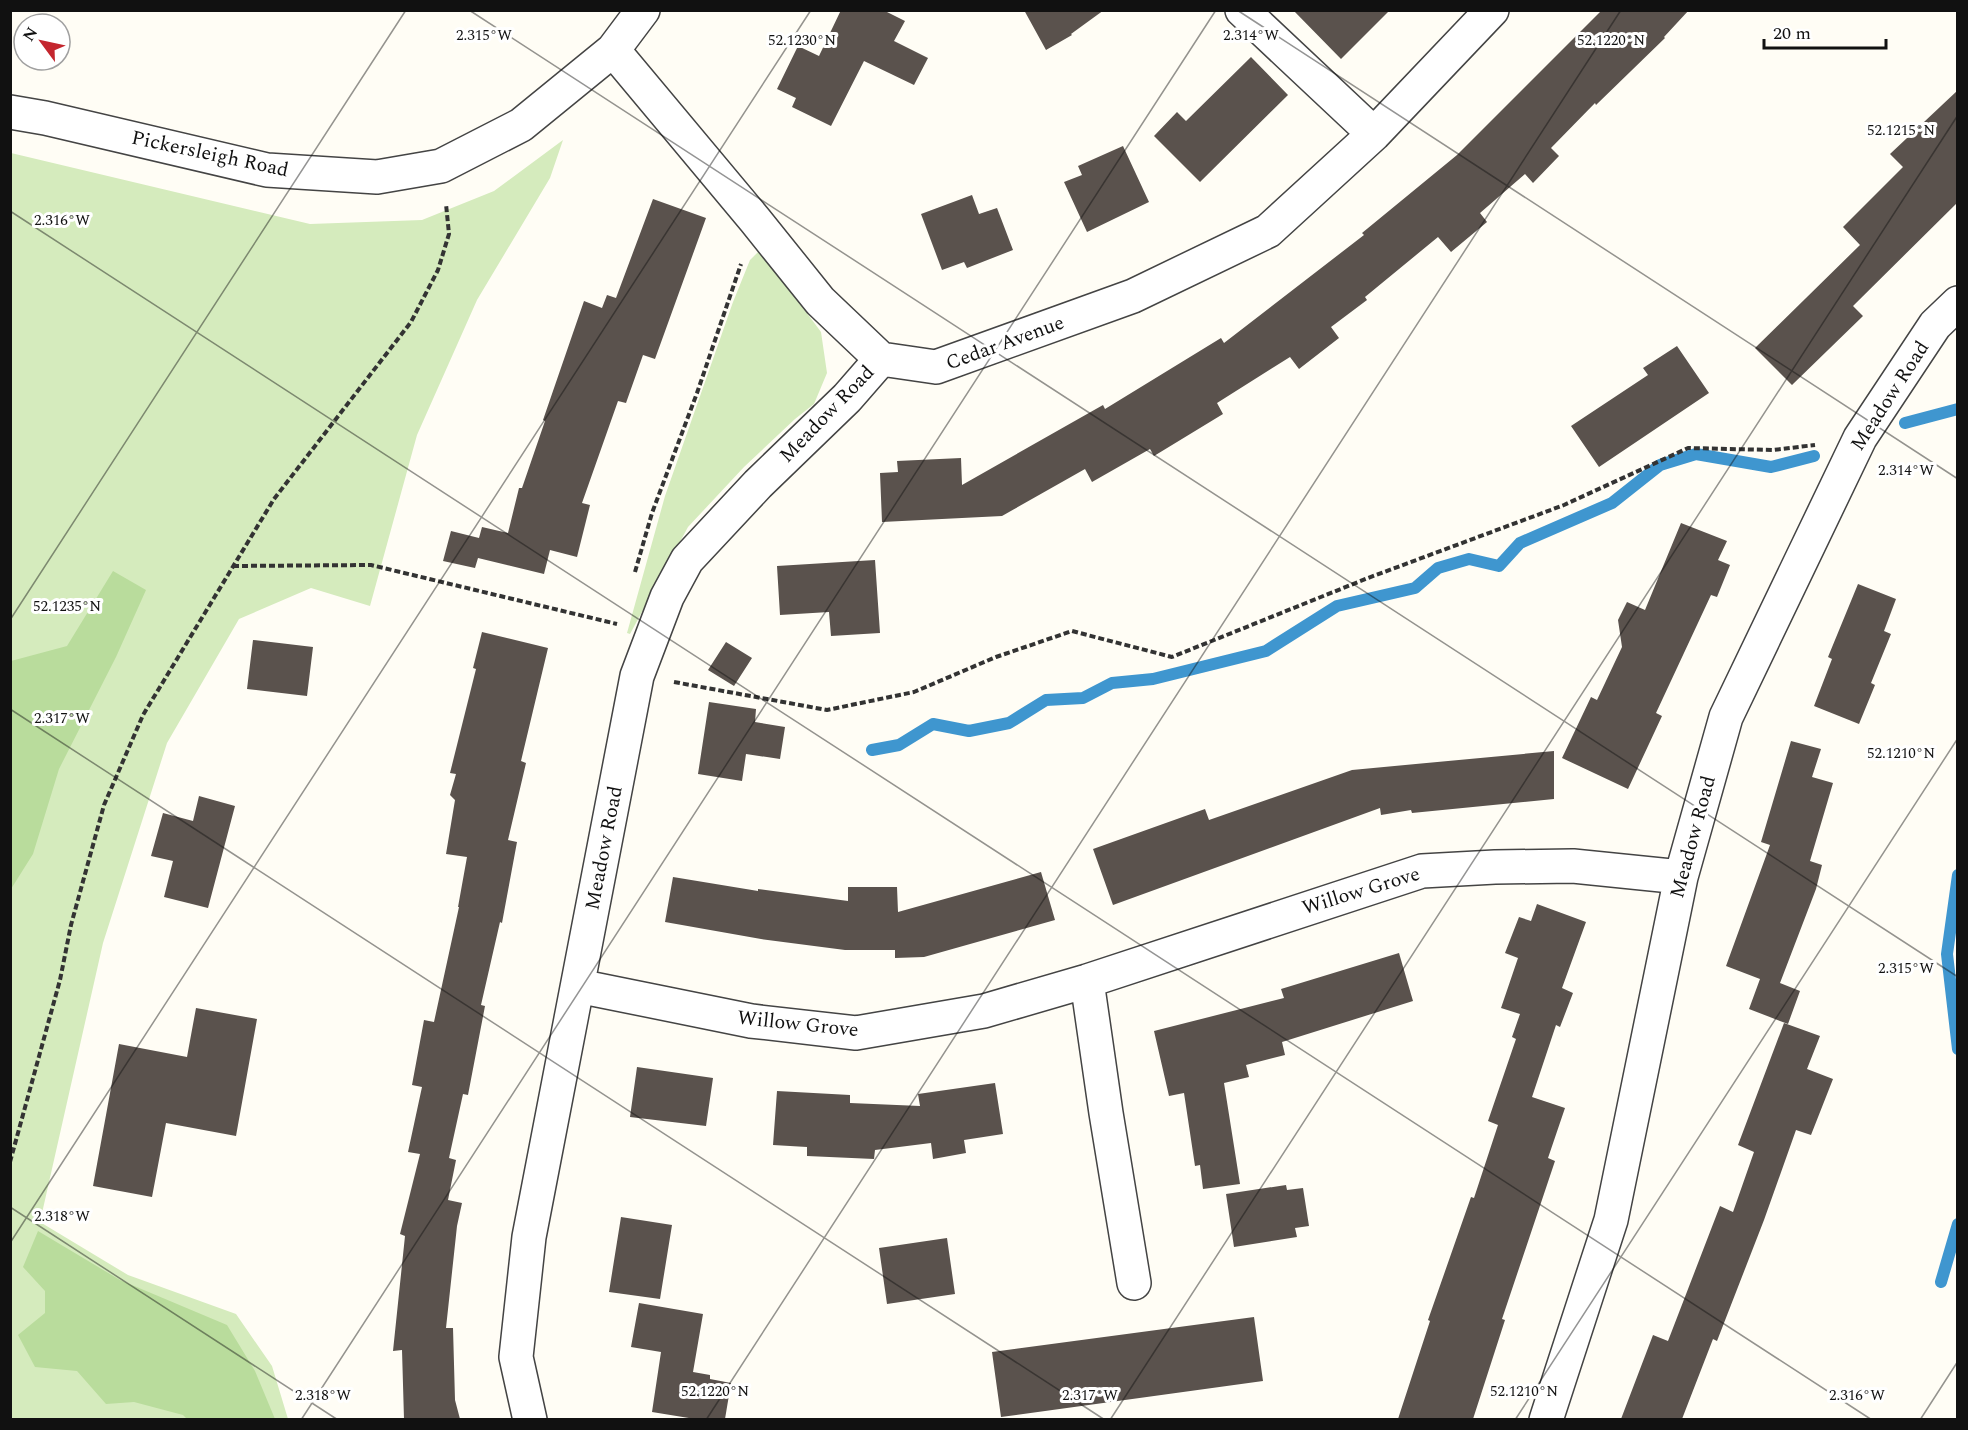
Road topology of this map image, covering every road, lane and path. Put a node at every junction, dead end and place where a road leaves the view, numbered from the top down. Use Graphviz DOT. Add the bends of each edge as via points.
graph roads {
  1 [pos="643,10"];
  2 [pos="1242,10"];
  3 [pos="1492,10"];
  4 [pos="613,50"];
  5 [pos="10,112"];
  6 [pos="1374,134"];
  7 [pos="441,166"];
  8 [pos="755,220"];
  9 [pos="1958,303"];
  10 [pos="881,359"];
  11 [pos="1860,438"];
  12 [pos="233,566"];
  13 [pos="634,576"];
  14 [pos="622,618"];
  15 [pos="637,676"];
  16 [pos="1681,877"];
  17 [pos="1088,981"];
  18 [pos="578,986"];
  19 [pos="10,1162"];
  20 [pos="1134,1283"];
  21 [pos="531,1419"];
  22 [pos="1546,1419"];
  1 -- 4 [label="street, Pickersleigh Road"];
  2 -- 6 [label="street"];
  3 -- 6 [label="street, Cedar Avenue"];
  4 -- 7 [label="street, Pickersleigh Road" via="522,125"];
  4 -- 8 [label="street"];
  5 -- 7 [label="street, Pickersleigh Road" via="267,170 377,177"];
  6 -- 10 [label="street, Cedar Avenue" via="1268,231 1133,296 936,368"];
  7 -- 12 [label="path" via="449,234 438,270 411,322 274,499"];
  8 -- 10 [label="street" via="820,301"];
  8 -- 13 [label="path" via="652,513"];
  9 -- 11 [label="street, Meadow Road" via="1935,326"];
  10 -- 15 [label="street, Meadow Road" via="687,560 667,597"];
  11 -- 15 [label="path" via="1773,450 1688,448 1564,506 1368,578 1172,657 1072,631 996,657 914,692 827,710"];
  11 -- 16 [label="street, Meadow Road" via="1726,717"];
  12 -- 14 [label="path" via="371,565 620,625"];
  12 -- 19 [label="path" via="143,715 104,806"];
  15 -- 18 [label="street, Meadow Road"];
  16 -- 17 [label="street, Willow Grove" via="1573,866 1422,871"];
  16 -- 22 [label="street, Meadow Road" via="1611,1220"];
  17 -- 18 [label="street, Willow Grove" via="984,1011 856,1033 751,1022"];
  17 -- 20 [label="street"];
  18 -- 21 [label="street, Meadow Road" via="531,1226 516,1357"];
}
